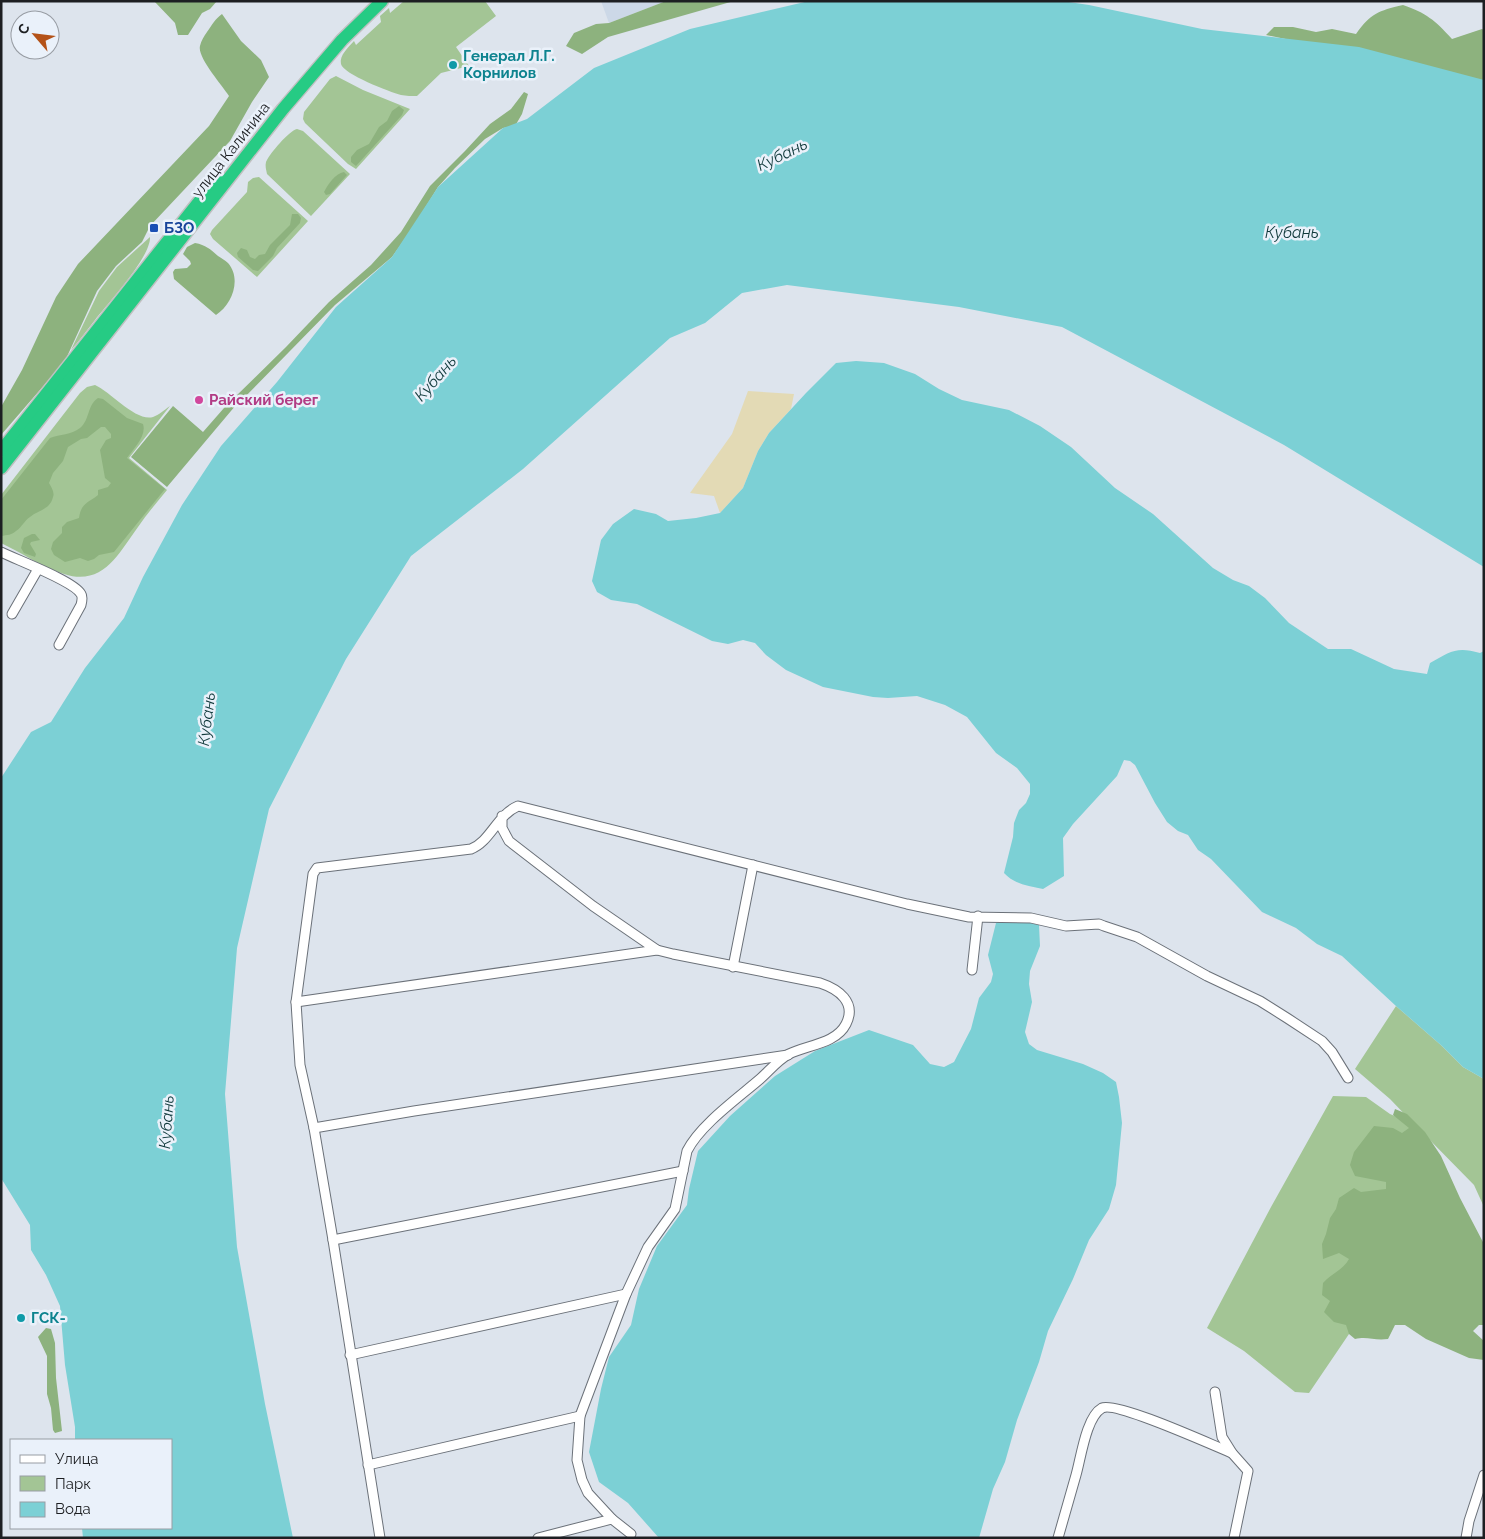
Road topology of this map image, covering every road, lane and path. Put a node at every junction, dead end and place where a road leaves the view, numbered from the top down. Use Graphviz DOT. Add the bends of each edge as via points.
graph roads {
  1 [pos="370,1"];
  2 [pos="382,1"];
  3 [pos="1,451"];
  4 [pos="1,468"];
  5 [pos="1,552"];
  6 [pos="38,569"];
  7 [pos="12,614"];
  8 [pos="58,645"];
  9 [pos="502,816"];
  10 [pos="753,865"];
  11 [pos="978,916"];
  12 [pos="656,950"];
  13 [pos="733,967"];
  14 [pos="972,970"];
  15 [pos="296,1002"];
  16 [pos="788,1054"];
  17 [pos="1348,1078"];
  18 [pos="314,1128"];
  19 [pos="683,1171"];
  20 [pos="333,1240"];
  21 [pos="626,1294"];
  22 [pos="350,1355"];
  23 [pos="1214,1392"];
  24 [pos="580,1416"];
  25 [pos="1232,1453"];
  26 [pos="368,1465"];
  27 [pos="1484,1475"];
  28 [pos="612,1519"];
  29 [pos="631,1534"];
  30 [pos="380,1538"];
  31 [pos="538,1538"];
  32 [pos="1058,1538"];
  33 [pos="1234,1538"];
  34 [pos="1466,1538"];
  1 -- 3 [label="highway, улица Калинина" via="336,34 295,82"];
  2 -- 4 [label="highway, улица Калинина" via="342,40 284,109"];
  5 -- 6 [label="street"];
  6 -- 7 [label="street"];
  6 -- 8 [label="street" via="81,593 81,605"];
  9 -- 10 [label="street" via="518,806"];
  9 -- 12 [label="street" via="502,828 510,841"];
  9 -- 15 [label="street" via="481,843 471,849 317,868 313,874"];
  10 -- 11 [label="street" via="907,904"];
  10 -- 13 [label="street"];
  11 -- 14 [label="street"];
  11 -- 17 [label="street" via="1031,918 1066,926 1099,924 1137,937 1260,1001 1322,1040"];
  12 -- 13 [label="street"];
  12 -- 15 [label="street"];
  13 -- 16 [label="street" via="820,983 832,987 844,997 849,1016 842,1030 830,1039"];
  15 -- 18 [label="street" via="300,1064"];
  16 -- 18 [label="street"];
  16 -- 19 [label="street" via="694,1139 687,1151"];
  18 -- 20 [label="street"];
  19 -- 20 [label="street"];
  19 -- 21 [label="street" via="675,1209 648,1247"];
  20 -- 22 [label="street"];
  21 -- 22 [label="street"];
  21 -- 24 [label="street"];
  22 -- 26 [label="street"];
  23 -- 25 [label="street" via="1222,1437"];
  24 -- 26 [label="street"];
  24 -- 28 [label="street" via="577,1460 582,1480 588,1493"];
  25 -- 32 [label="street" via="1131,1412 1104,1407 1095,1414 1081,1448"];
  25 -- 33 [label="street" via="1248,1471"];
  26 -- 30 [label="street"];
  27 -- 34 [label="street"];
  28 -- 29 [label="street"];
  28 -- 31 [label="street"];
}
